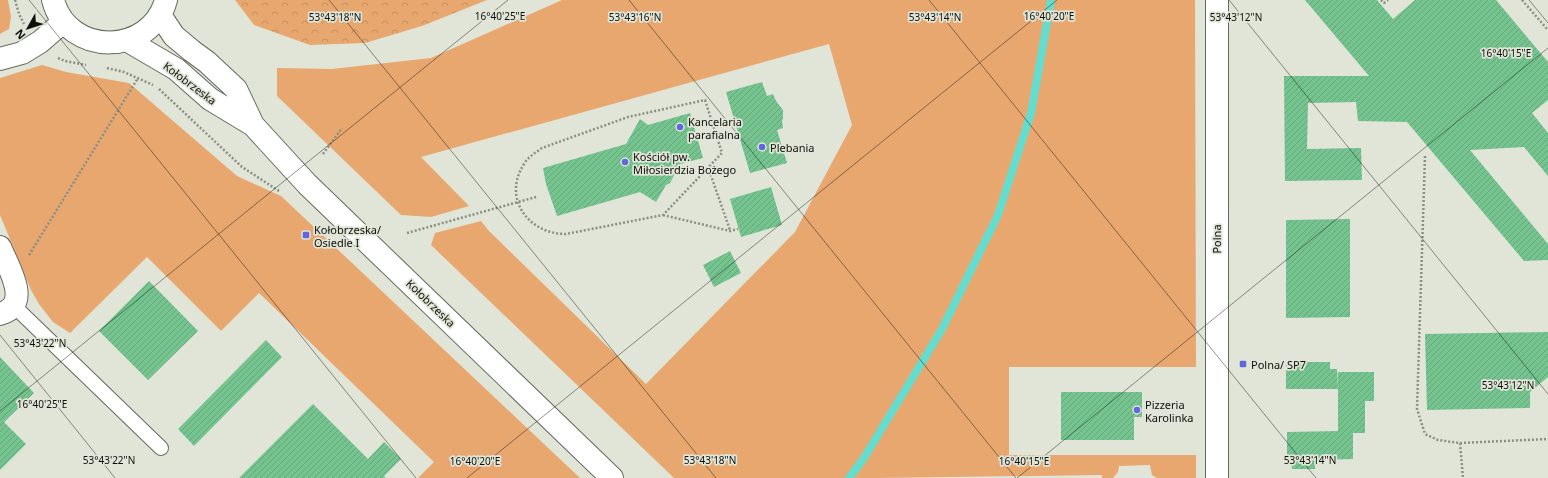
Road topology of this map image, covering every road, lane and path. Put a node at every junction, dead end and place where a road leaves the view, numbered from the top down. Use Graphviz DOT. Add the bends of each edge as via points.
graph roads {
  1 [pos="15,0"];
  2 [pos="53,0"];
  3 [pos="1217,0"];
  4 [pos="1381,0"];
  5 [pos="1388,0"];
  6 [pos="1522,0"];
  7 [pos="163,8"];
  8 [pos="63,22"];
  9 [pos="1548,30"];
  10 [pos="128,41"];
  11 [pos="40,42"];
  12 [pos="0,59"];
  13 [pos="87,65"];
  14 [pos="102,67"];
  15 [pos="138,78"];
  16 [pos="253,125"];
  17 [pos="342,128"];
  18 [pos="323,154"];
  19 [pos="1425,156"];
  20 [pos="708,167"];
  21 [pos="284,194"];
  22 [pos="536,197"];
  23 [pos="518,202"];
  24 [pos="663,215"];
  25 [pos="738,229"];
  26 [pos="730,231"];
  27 [pos="407,233"];
  28 [pos="0,247"];
  29 [pos="8,268"];
  30 [pos="7,310"];
  31 [pos="1548,439"];
  32 [pos="1460,443"];
  33 [pos="161,448"];
  34 [pos="612,478"];
  35 [pos="1217,478"];
  36 [pos="1463,478"];
  1 -- 11 [label="path" via="24,24"];
  2 -- 8 [label="main road"];
  3 -- 35 [label="main road, Polna"];
  4 -- 5 [label="path" via="1384,3"];
  6 -- 9 [label="path"];
  7 -- 10 [label="main road" via="146,31"];
  7 -- 16 [label="main road, Kołobrzeska" via="174,36 236,89"];
  8 -- 10 [label="main road" via="76,34 92,41 110,44"];
  8 -- 11 [label="main road"];
  10 -- 16 [label="main road, Kołobrzeska" via="176,69 210,99"];
  11 -- 12 [label="main road" via="22,53"];
  11 -- 13 [label="path" via="58,58"];
  14 -- 15 [label="path"];
  15 -- 21 [label="path" via="159,88 242,167"];
  15 -- 29 [label="path" via="25,261"];
  16 -- 34 [label="main road, Kołobrzeska" via="306,184"];
  17 -- 18 [label="path"];
  19 -- 32 [label="path" via="1417,409 1425,434 1438,440"];
  20 -- 23 [label="path" via="722,153 705,100 628,117 542,148 531,155 518,175"];
  20 -- 24 [label="path"];
  20 -- 26 [label="path"];
  22 -- 23 [label="path"];
  23 -- 24 [label="path" via="534,225 557,234"];
  23 -- 27 [label="path"];
  24 -- 26 [label="path"];
  25 -- 26 [label="path"];
  28 -- 29 [label="main road"];
  29 -- 30 [label="main road" via="17,296"];
  30 -- 33 [label="lane"];
  31 -- 32 [label="path"];
  32 -- 36 [label="path"];
}
